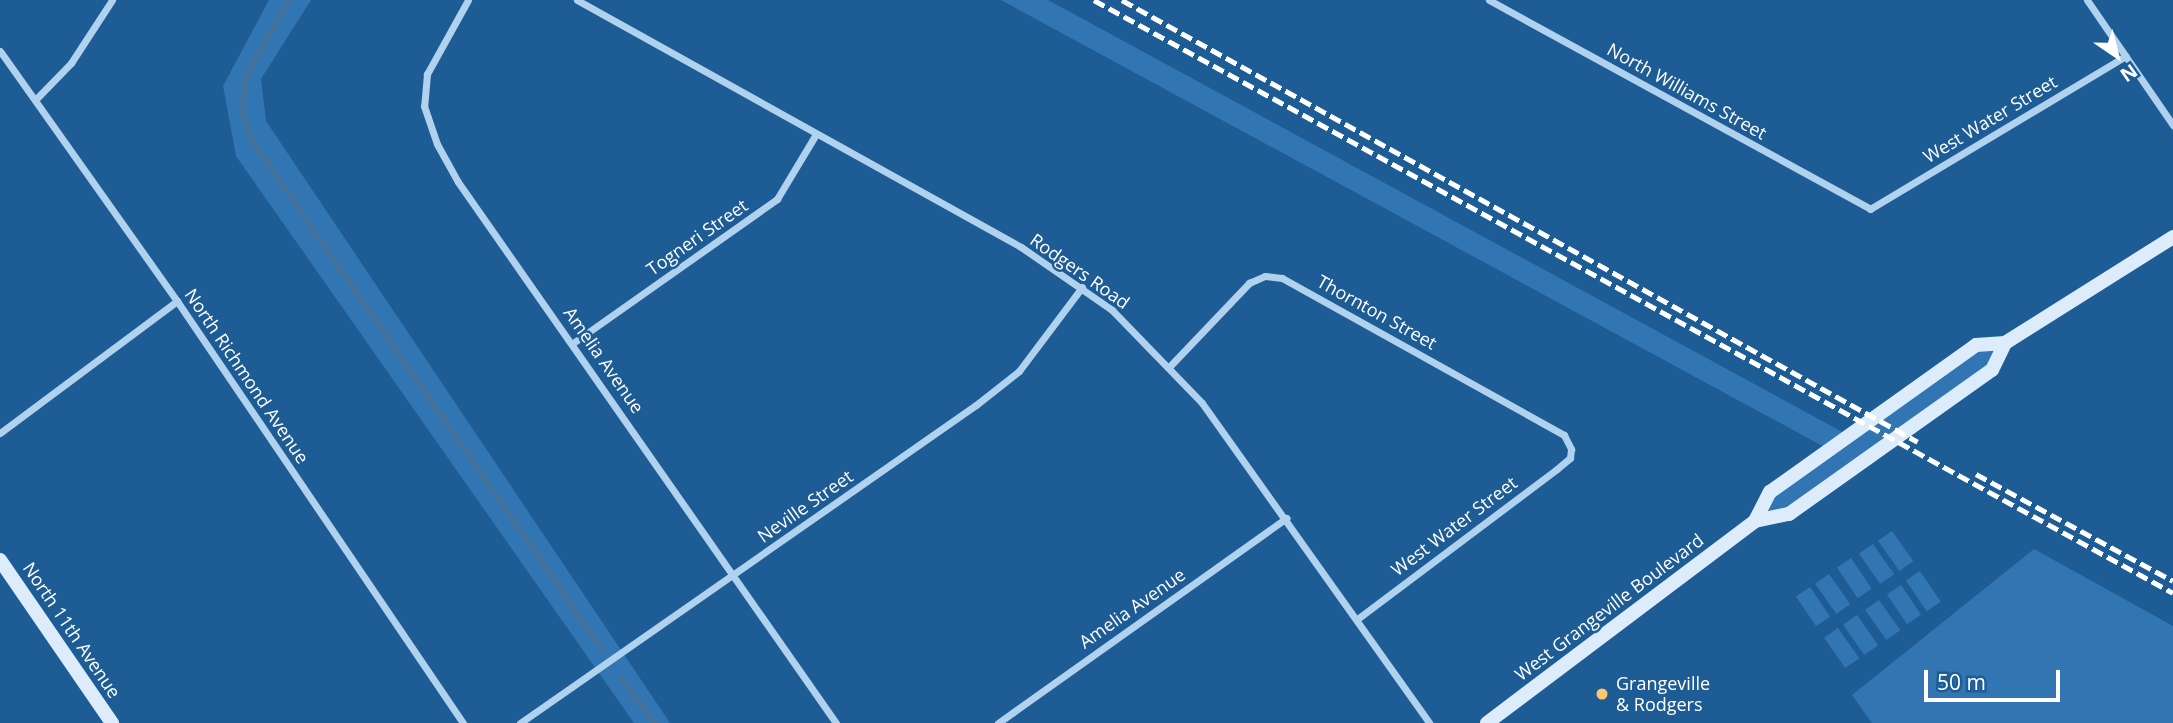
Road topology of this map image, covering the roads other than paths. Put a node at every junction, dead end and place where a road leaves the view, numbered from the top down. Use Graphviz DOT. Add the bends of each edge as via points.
graph roads {
  1 [pos="112,0"];
  2 [pos="468,0"];
  3 [pos="577,0"];
  4 [pos="1489,0"];
  5 [pos="2087,0"];
  6 [pos="0,51"];
  7 [pos="2126,56"];
  8 [pos="37,99"];
  9 [pos="2173,125"];
  10 [pos="816,134"];
  11 [pos="1870,209"];
  12 [pos="2173,237"];
  13 [pos="1082,287"];
  14 [pos="177,301"];
  15 [pos="573,343"];
  16 [pos="2005,343"];
  17 [pos="1170,366"];
  18 [pos="0,433"];
  19 [pos="1570,458"];
  20 [pos="1286,518"];
  21 [pos="1755,521"];
  22 [pos="0,560"];
  23 [pos="733,575"];
  24 [pos="1356,620"];
  25 [pos="112,723"];
  26 [pos="463,723"];
  27 [pos="520,723"];
  28 [pos="836,723"];
  29 [pos="998,723"];
  30 [pos="1430,723"];
  31 [pos="1487,723"];
  1 -- 8 [label="street" via="71,63"];
  2 -- 15 [label="street, Amelia Avenue" via="427,74 424,106 429,125 458,182"];
  3 -- 10 [label="street, Rodgers Road"];
  4 -- 11 [label="street, North Williams Street"];
  5 -- 7 [label="street"];
  6 -- 8 [label="street, North Richmond Avenue"];
  7 -- 9 [label="street"];
  7 -- 11 [label="street, West Water Street"];
  8 -- 14 [label="street, North Richmond Avenue"];
  10 -- 13 [label="street, Rodgers Road" via="1021,247"];
  10 -- 15 [label="street, Togneri Street" via="777,199"];
  12 -- 16 [label="main road, West Grangeville Boulevard"];
  13 -- 17 [label="street, Rodgers Road"];
  13 -- 23 [label="street, Neville Street" via="1019,371"];
  14 -- 18 [label="street"];
  14 -- 26 [label="street, North Richmond Avenue"];
  15 -- 23 [label="street, Amelia Avenue"];
  16 -- 21 [label="main road, West Grangeville Boulevard" via="1992,370 1789,514"];
  16 -- 21 [label="main road, West Grangeville Boulevard" via="1976,345 1875,415 1769,492"];
  17 -- 19 [label="street, Thornton Street" via="1249,283 1265,276 1282,278 1545,421 1564,435 1572,449"];
  17 -- 20 [label="street, Rodgers Road"];
  19 -- 24 [label="street, West Water Street"];
  20 -- 24 [label="street, Rodgers Road"];
  20 -- 29 [label="street, Amelia Avenue"];
  21 -- 31 [label="main road, West Grangeville Boulevard"];
  22 -- 25 [label="main road, North 11th Avenue"];
  23 -- 27 [label="street, Neville Street"];
  23 -- 28 [label="street, Amelia Avenue"];
  24 -- 30 [label="street, Rodgers Road"];
}
